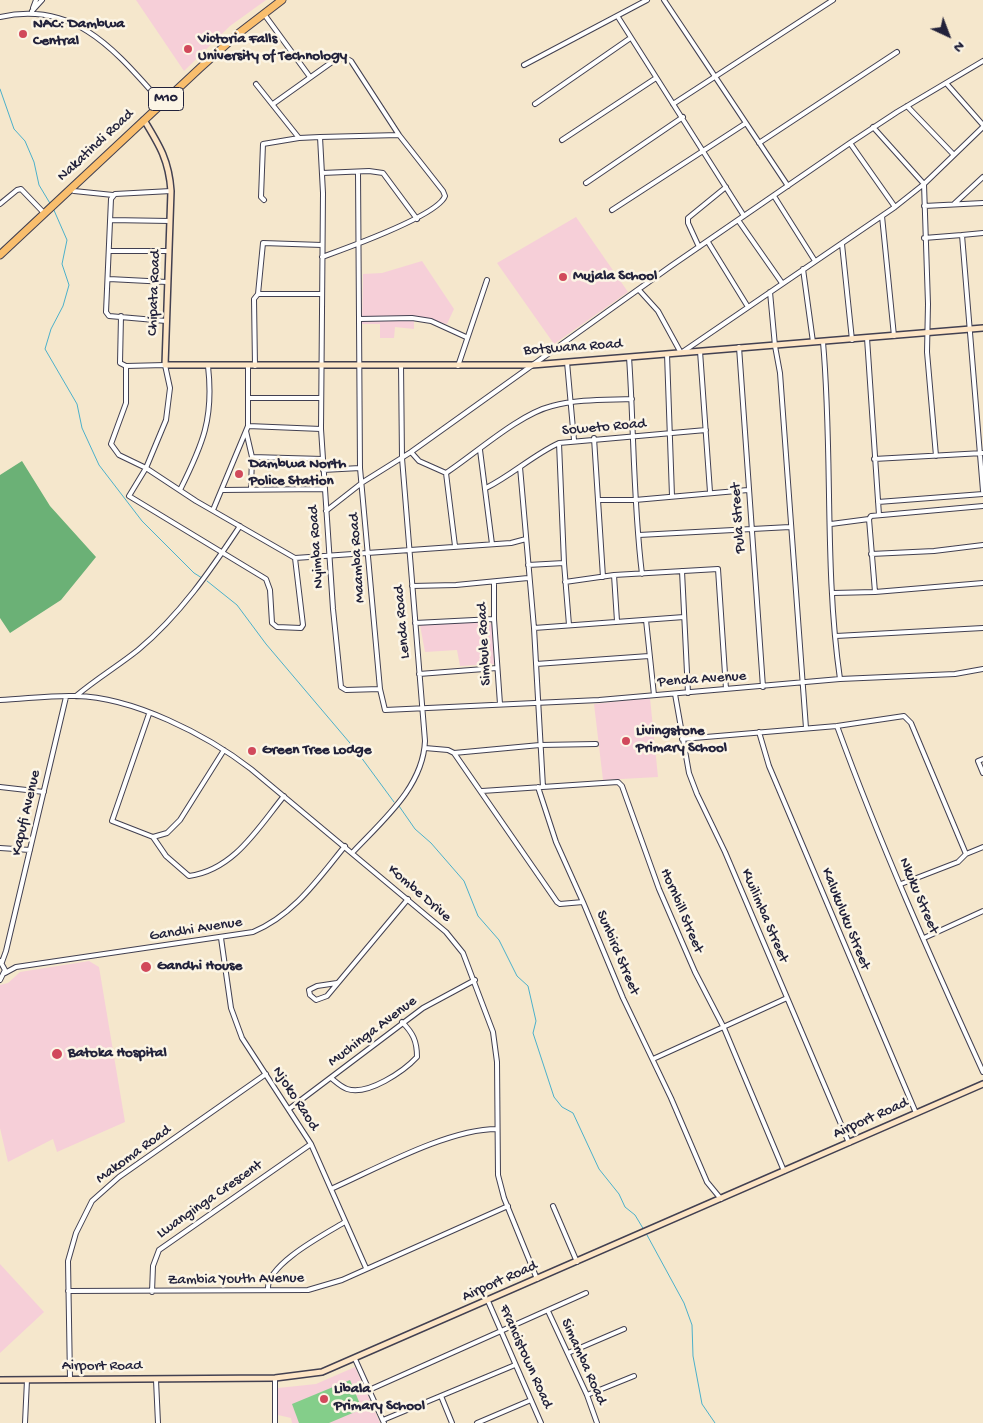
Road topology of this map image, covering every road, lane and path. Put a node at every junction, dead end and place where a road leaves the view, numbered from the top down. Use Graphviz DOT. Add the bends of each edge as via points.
graph roads {
  1 [pos="36,0"];
  2 [pos="42,0"];
  3 [pos="282,0"];
  4 [pos="647,0"];
  5 [pos="664,0"];
  6 [pos="833,0"];
  7 [pos="32,11"];
  8 [pos="264,14"];
  9 [pos="0,17"];
  10 [pos="618,17"];
  11 [pos="629,38"];
  12 [pos="897,52"];
  13 [pos="982,64"];
  14 [pos="524,65"];
  15 [pos="716,76"];
  16 [pos="310,77"];
  17 [pos="656,78"];
  18 [pos="946,83"];
  19 [pos="256,84"];
  20 [pos="162,103"];
  21 [pos="273,104"];
  22 [pos="535,104"];
  23 [pos="673,104"];
  24 [pos="907,106"];
  25 [pos="683,117"];
  26 [pos="144,120"];
  27 [pos="746,123"];
  28 [pos="983,126"];
  29 [pos="873,127"];
  30 [pos="399,135"];
  31 [pos="320,137"];
  32 [pos="299,138"];
  33 [pos="562,140"];
  34 [pos="759,143"];
  35 [pos="850,143"];
  36 [pos="703,150"];
  37 [pos="954,154"];
  38 [pos="358,172"];
  39 [pos="322,173"];
  40 [pos="983,177"];
  41 [pos="586,183"];
  42 [pos="924,184"];
  43 [pos="788,186"];
  44 [pos="726,187"];
  45 [pos="71,189"];
  46 [pos="171,192"];
  47 [pos="0,195"];
  48 [pos="113,195"];
  49 [pos="774,196"];
  50 [pos="4,200"];
  51 [pos="264,200"];
  52 [pos="983,203"];
  53 [pos="0,204"];
  54 [pos="954,204"];
  55 [pos="924,206"];
  56 [pos="895,207"];
  57 [pos="612,210"];
  58 [pos="44,214"];
  59 [pos="744,216"];
  60 [pos="882,216"];
  61 [pos="416,219"];
  62 [pos="110,220"];
  63 [pos="738,220"];
  64 [pos="170,221"];
  65 [pos="983,233"];
  66 [pos="962,235"];
  67 [pos="924,238"];
  68 [pos="708,242"];
  69 [pos="322,244"];
  70 [pos="360,244"];
  71 [pos="842,244"];
  72 [pos="699,247"];
  73 [pos="109,251"];
  74 [pos="168,251"];
  75 [pos="0,255"];
  76 [pos="322,257"];
  77 [pos="815,261"];
  78 [pos="803,269"];
  79 [pos="109,279"];
  80 [pos="487,280"];
  81 [pos="168,282"];
  82 [pos="782,283"];
  83 [pos="639,290"];
  84 [pos="770,292"];
  85 [pos="258,294"];
  86 [pos="321,294"];
  87 [pos="748,307"];
  88 [pos="121,316"];
  89 [pos="360,320"];
  90 [pos="166,321"];
  91 [pos="983,328"];
  92 [pos="970,330"];
  93 [pos="926,333"];
  94 [pos="894,336"];
  95 [pos="466,338"];
  96 [pos="867,338"];
  97 [pos="852,340"];
  98 [pos="813,342"];
  99 [pos="822,342"];
  100 [pos="775,346"];
  101 [pos="739,348"];
  102 [pos="700,351"];
  103 [pos="681,353"];
  104 [pos="667,354"];
  105 [pos="629,356"];
  106 [pos="567,362"];
  107 [pos="165,365"];
  108 [pos="401,365"];
  109 [pos="532,365"];
  110 [pos="126,366"];
  111 [pos="208,366"];
  112 [pos="248,366"];
  113 [pos="255,366"];
  114 [pos="321,366"];
  115 [pos="359,366"];
  116 [pos="458,366"];
  117 [pos="248,398"];
  118 [pos="320,398"];
  119 [pos="632,399"];
  120 [pos="571,402"];
  121 [pos="248,426"];
  122 [pos="321,429"];
  123 [pos="706,430"];
  124 [pos="246,431"];
  125 [pos="669,434"];
  126 [pos="634,436"];
  127 [pos="594,438"];
  128 [pos="574,440"];
  129 [pos="559,443"];
  130 [pos="480,450"];
  131 [pos="411,452"];
  132 [pos="982,453"];
  133 [pos="252,456"];
  134 [pos="936,456"];
  135 [pos="402,458"];
  136 [pos="322,459"];
  137 [pos="874,459"];
  138 [pos="520,467"];
  139 [pos="146,468"];
  140 [pos="360,468"];
  141 [pos="323,470"];
  142 [pos="446,473"];
  143 [pos="363,482"];
  144 [pos="486,488"];
  145 [pos="251,489"];
  146 [pos="325,489"];
  147 [pos="180,490"];
  148 [pos="222,490"];
  149 [pos="748,490"];
  150 [pos="710,492"];
  151 [pos="983,492"];
  152 [pos="672,496"];
  153 [pos="598,500"];
  154 [pos="635,500"];
  155 [pos="878,502"];
  156 [pos="983,506"];
  157 [pos="213,510"];
  158 [pos="326,511"];
  159 [pos="879,515"];
  160 [pos="869,519"];
  161 [pos="831,524"];
  162 [pos="240,526"];
  163 [pos="790,527"];
  164 [pos="752,530"];
  165 [pos="638,535"];
  166 [pos="526,539"];
  167 [pos="492,544"];
  168 [pos="983,545"];
  169 [pos="454,546"];
  170 [pos="409,550"];
  171 [pos="368,551"];
  172 [pos="222,553"];
  173 [pos="871,554"];
  174 [pos="330,556"];
  175 [pos="295,558"];
  176 [pos="564,563"];
  177 [pos="528,565"];
  178 [pos="682,571"];
  179 [pos="642,574"];
  180 [pos="614,575"];
  181 [pos="603,577"];
  182 [pos="528,578"];
  183 [pos="494,582"];
  184 [pos="565,582"];
  185 [pos="983,583"];
  186 [pos="412,586"];
  187 [pos="875,592"];
  188 [pos="833,593"];
  189 [pos="684,617"];
  190 [pos="494,619"];
  191 [pos="646,620"];
  192 [pos="617,621"];
  193 [pos="414,623"];
  194 [pos="569,625"];
  195 [pos="534,628"];
  196 [pos="983,628"];
  197 [pos="836,636"];
  198 [pos="649,656"];
  199 [pos="536,664"];
  200 [pos="497,668"];
  201 [pos="983,670"];
  202 [pos="419,674"];
  203 [pos="840,680"];
  204 [pos="803,684"];
  205 [pos="763,687"];
  206 [pos="380,689"];
  207 [pos="726,689"];
  208 [pos="688,693"];
  209 [pos="675,694"];
  210 [pos="654,695"];
  211 [pos="76,696"];
  212 [pos="66,697"];
  213 [pos="0,700"];
  214 [pos="537,703"];
  215 [pos="500,704"];
  216 [pos="422,709"];
  217 [pos="148,714"];
  218 [pos="837,726"];
  219 [pos="806,728"];
  220 [pos="759,732"];
  221 [pos="682,739"];
  222 [pos="596,744"];
  223 [pos="540,745"];
  224 [pos="425,748"];
  225 [pos="224,750"];
  226 [pos="454,753"];
  227 [pos="983,759"];
  228 [pos="983,774"];
  229 [pos="0,787"];
  230 [pos="538,787"];
  231 [pos="543,787"];
  232 [pos="482,791"];
  233 [pos="44,792"];
  234 [pos="284,796"];
  235 [pos="153,837"];
  236 [pos="345,846"];
  237 [pos="983,847"];
  238 [pos="0,848"];
  239 [pos="30,850"];
  240 [pos="353,852"];
  241 [pos="966,854"];
  242 [pos="901,884"];
  243 [pos="408,899"];
  244 [pos="583,902"];
  245 [pos="983,911"];
  246 [pos="221,938"];
  247 [pos="924,938"];
  248 [pos="2,962"];
  249 [pos="16,967"];
  250 [pos="5,973"];
  251 [pos="0,980"];
  252 [pos="475,980"];
  253 [pos="338,983"];
  254 [pos="787,998"];
  255 [pos="402,1022"];
  256 [pos="724,1028"];
  257 [pos="653,1059"];
  258 [pos="983,1072"];
  259 [pos="266,1074"];
  260 [pos="331,1078"];
  261 [pos="983,1084"];
  262 [pos="289,1108"];
  263 [pos="916,1112"];
  264 [pos="497,1129"];
  265 [pos="849,1143"];
  266 [pos="310,1144"];
  267 [pos="784,1171"];
  268 [pos="331,1189"];
  269 [pos="721,1199"];
  270 [pos="508,1206"];
  271 [pos="554,1206"];
  272 [pos="345,1222"];
  273 [pos="577,1262"];
  274 [pos="366,1268"];
  275 [pos="537,1279"];
  276 [pos="268,1290"];
  277 [pos="68,1291"];
  278 [pos="152,1292"];
  279 [pos="586,1293"];
  280 [pos="488,1301"];
  281 [pos="548,1311"];
  282 [pos="624,1329"];
  283 [pos="500,1332"];
  284 [pos="568,1353"];
  285 [pos="355,1359"];
  286 [pos="515,1365"];
  287 [pos="634,1376"];
  288 [pos="274,1378"];
  289 [pos="70,1379"];
  290 [pos="0,1380"];
  291 [pos="27,1380"];
  292 [pos="156,1380"];
  293 [pos="369,1390"];
  294 [pos="441,1396"];
  295 [pos="587,1396"];
  296 [pos="531,1400"];
  297 [pos="383,1422"];
  298 [pos="25,1423"];
  299 [pos="158,1423"];
  300 [pos="275,1423"];
  301 [pos="452,1423"];
  302 [pos="477,1423"];
  303 [pos="541,1423"];
  304 [pos="597,1423"];
  1 -- 7 [label="street"];
  2 -- 7 [label="street"];
  3 -- 8 [label="highway, Nakatindi Road / M10"];
  4 -- 10 [label="street"];
  5 -- 15 [label="street"];
  6 -- 15 [label="street"];
  7 -- 9 [label="street"];
  7 -- 20 [label="street" via="66,15 90,27"];
  8 -- 16 [label="street"];
  8 -- 20 [label="highway, Nakatindi Road / M10"];
  10 -- 11 [label="street"];
  10 -- 14 [label="street"];
  11 -- 17 [label="street"];
  11 -- 22 [label="street"];
  12 -- 34 [label="street"];
  13 -- 18 [label="street"];
  15 -- 23 [label="street"];
  15 -- 27 [label="street"];
  16 -- 21 [label="street"];
  16 -- 30 [label="street" via="344,57 351,61"];
  17 -- 23 [label="street"];
  17 -- 33 [label="street"];
  18 -- 24 [label="street"];
  18 -- 28 [label="street"];
  19 -- 21 [label="street"];
  20 -- 26 [label="highway, Nakatindi Road / M10"];
  21 -- 32 [label="street"];
  23 -- 25 [label="street"];
  24 -- 29 [label="street"];
  24 -- 37 [label="street"];
  25 -- 36 [label="street"];
  25 -- 41 [label="street"];
  26 -- 45 [label="highway, Nakatindi Road / M10"];
  26 -- 46 [label="street, Chipata Road" via="167,160"];
  27 -- 34 [label="street"];
  27 -- 36 [label="street"];
  28 -- 37 [label="street"];
  29 -- 35 [label="street"];
  29 -- 42 [label="street"];
  30 -- 31 [label="street"];
  30 -- 61 [label="street" via="445,196"];
  31 -- 32 [label="street"];
  31 -- 39 [label="street, Nyimba Road"];
  32 -- 51 [label="street" via="263,144 261,197"];
  34 -- 43 [label="street"];
  35 -- 43 [label="street"];
  35 -- 56 [label="street"];
  36 -- 44 [label="street"];
  36 -- 57 [label="street"];
  37 -- 42 [label="street"];
  38 -- 39 [label="street"];
  38 -- 61 [label="street" via="382,173"];
  38 -- 70 [label="street, Maamba Road"];
  39 -- 69 [label="street, Nyimba Road"];
  40 -- 54 [label="street"];
  42 -- 55 [label="street"];
  42 -- 56 [label="street"];
  43 -- 49 [label="street"];
  44 -- 59 [label="street"];
  44 -- 72 [label="street" via="688,218"];
  45 -- 48 [label="street" via="74,192"];
  45 -- 58 [label="highway, Nakatindi Road / M10"];
  46 -- 48 [label="street"];
  46 -- 64 [label="street, Chipata Road"];
  47 -- 50 [label="street"];
  48 -- 62 [label="street"];
  49 -- 59 [label="street"];
  49 -- 77 [label="street"];
  50 -- 53 [label="street"];
  50 -- 58 [label="street" via="21,189"];
  52 -- 54 [label="street"];
  54 -- 55 [label="street"];
  55 -- 67 [label="street"];
  56 -- 60 [label="street"];
  58 -- 75 [label="highway, Nakatindi Road / M10"];
  59 -- 63 [label="street"];
  60 -- 71 [label="street"];
  60 -- 94 [label="street"];
  61 -- 70 [label="street"];
  62 -- 64 [label="street"];
  62 -- 73 [label="street"];
  63 -- 68 [label="street"];
  63 -- 82 [label="street"];
  64 -- 74 [label="street, Chipata Road"];
  65 -- 66 [label="street"];
  66 -- 67 [label="street"];
  66 -- 92 [label="street"];
  67 -- 93 [label="street"];
  68 -- 72 [label="street"];
  68 -- 87 [label="street"];
  69 -- 76 [label="street, Nyimba Road"];
  69 -- 85 [label="street" via="264,242"];
  70 -- 76 [label="street"];
  70 -- 89 [label="street, Maamba Road"];
  71 -- 77 [label="street"];
  71 -- 97 [label="street"];
  72 -- 83 [label="street"];
  73 -- 74 [label="street"];
  73 -- 79 [label="street"];
  74 -- 81 [label="street, Chipata Road"];
  76 -- 86 [label="street, Nyimba Road"];
  77 -- 78 [label="street"];
  78 -- 82 [label="street"];
  78 -- 98 [label="street"];
  79 -- 81 [label="street"];
  79 -- 88 [label="street" via="106,312 109,316"];
  80 -- 95 [label="street"];
  81 -- 90 [label="street, Chipata Road"];
  82 -- 84 [label="street"];
  83 -- 103 [label="street" via="662,317"];
  83 -- 109 [label="street"];
  84 -- 87 [label="street"];
  84 -- 100 [label="street"];
  85 -- 86 [label="street"];
  85 -- 113 [label="street" via="254,299"];
  86 -- 114 [label="street, Nyimba Road"];
  87 -- 103 [label="street"];
  88 -- 90 [label="street"];
  88 -- 110 [label="street" via="120,363"];
  89 -- 95 [label="street" via="406,318 431,321"];
  89 -- 115 [label="street, Maamba Road"];
  90 -- 107 [label="street, Chipata Road"];
  91 -- 92 [label="street, Botswana Road"];
  92 -- 93 [label="street, Botswana Road"];
  92 -- 132 [label="street"];
  93 -- 94 [label="street, Botswana Road"];
  93 -- 134 [label="street"];
  94 -- 96 [label="street, Botswana Road"];
  95 -- 116 [label="street"];
  96 -- 97 [label="street, Botswana Road"];
  96 -- 137 [label="street"];
  97 -- 99 [label="street, Botswana Road"];
  98 -- 99 [label="street, Botswana Road"];
  98 -- 100 [label="street, Botswana Road"];
  99 -- 161 [label="street" via="828,404"];
  100 -- 101 [label="street, Botswana Road"];
  100 -- 163 [label="street" via="780,373"];
  101 -- 102 [label="street, Botswana Road"];
  101 -- 149 [label="street, Pula Street"];
  102 -- 103 [label="street, Botswana Road"];
  102 -- 123 [label="street"];
  103 -- 104 [label="street, Botswana Road"];
  104 -- 105 [label="street, Botswana Road"];
  104 -- 125 [label="street"];
  105 -- 106 [label="street, Botswana Road"];
  105 -- 119 [label="street"];
  106 -- 109 [label="street, Botswana Road"];
  106 -- 120 [label="street"];
  107 -- 110 [label="street"];
  107 -- 111 [label="street, Botswana Road"];
  107 -- 139 [label="street, Chipata Road" via="170,388 169,404 166,420"];
  108 -- 115 [label="street, Botswana Road"];
  108 -- 116 [label="street, Botswana Road"];
  108 -- 135 [label="street, Lenda Road"];
  109 -- 116 [label="street, Botswana Road"];
  109 -- 131 [label="street"];
  110 -- 139 [label="street" via="126,403 111,444 119,455"];
  111 -- 112 [label="street, Botswana Road"];
  111 -- 147 [label="street" via="209,418"];
  112 -- 113 [label="street, Botswana Road"];
  112 -- 117 [label="street"];
  113 -- 114 [label="street, Botswana Road"];
  114 -- 115 [label="street, Botswana Road"];
  114 -- 118 [label="street, Nyimba Road"];
  115 -- 140 [label="street, Maamba Road"];
  117 -- 118 [label="street"];
  117 -- 121 [label="street"];
  118 -- 122 [label="street, Nyimba Road"];
  119 -- 120 [label="street"];
  119 -- 126 [label="street"];
  120 -- 128 [label="street"];
  120 -- 130 [label="street" via="535,412"];
  121 -- 122 [label="street"];
  121 -- 124 [label="street"];
  122 -- 136 [label="street, Nyimba Road"];
  123 -- 125 [label="street, Soweto Road"];
  123 -- 150 [label="street"];
  124 -- 133 [label="street"];
  124 -- 148 [label="street"];
  125 -- 126 [label="street, Soweto Road"];
  125 -- 152 [label="street"];
  126 -- 127 [label="street, Soweto Road"];
  126 -- 154 [label="street"];
  127 -- 128 [label="street, Soweto Road"];
  127 -- 153 [label="street"];
  128 -- 129 [label="street, Soweto Road"];
  129 -- 138 [label="street, Soweto Road"];
  129 -- 176 [label="street"];
  130 -- 142 [label="street"];
  130 -- 144 [label="street"];
  131 -- 135 [label="street"];
  131 -- 142 [label="street" via="419,461"];
  132 -- 134 [label="street"];
  132 -- 151 [label="street"];
  133 -- 136 [label="street"];
  133 -- 145 [label="street"];
  134 -- 137 [label="street"];
  135 -- 143 [label="street"];
  135 -- 170 [label="street, Lenda Road"];
  136 -- 141 [label="street, Nyimba Road"];
  137 -- 155 [label="street"];
  138 -- 144 [label="street, Soweto Road"];
  138 -- 166 [label="street"];
  139 -- 147 [label="street"];
  139 -- 172 [label="street, Chipata Road" via="129,496"];
  140 -- 141 [label="street"];
  140 -- 143 [label="street, Maamba Road"];
  141 -- 146 [label="street, Nyimba Road"];
  142 -- 169 [label="street"];
  143 -- 158 [label="street"];
  143 -- 171 [label="street, Maamba Road"];
  144 -- 167 [label="street"];
  145 -- 146 [label="street"];
  145 -- 148 [label="street"];
  146 -- 158 [label="street, Nyimba Road"];
  147 -- 157 [label="street"];
  148 -- 157 [label="street"];
  149 -- 150 [label="street"];
  149 -- 164 [label="street, Pula Street"];
  150 -- 152 [label="street"];
  151 -- 155 [label="street"];
  152 -- 154 [label="street"];
  153 -- 154 [label="street"];
  153 -- 181 [label="street"];
  154 -- 165 [label="street"];
  155 -- 159 [label="street"];
  156 -- 159 [label="street"];
  157 -- 162 [label="street"];
  158 -- 174 [label="street, Nyimba Road"];
  159 -- 160 [label="street"];
  160 -- 161 [label="street"];
  160 -- 173 [label="street"];
  161 -- 188 [label="street"];
  162 -- 172 [label="street"];
  162 -- 175 [label="street"];
  163 -- 164 [label="street"];
  163 -- 204 [label="street"];
  164 -- 165 [label="street"];
  164 -- 205 [label="street, Pula Street"];
  165 -- 179 [label="street"];
  166 -- 167 [label="street"];
  166 -- 177 [label="street"];
  167 -- 169 [label="street"];
  168 -- 173 [label="street"];
  169 -- 170 [label="street"];
  170 -- 171 [label="street"];
  170 -- 186 [label="street, Lenda Road"];
  171 -- 174 [label="street"];
  171 -- 206 [label="street, Maamba Road"];
  172 -- 175 [label="street" via="266,579 272,623 277,627 301,628"];
  172 -- 211 [label="street" via="162,628"];
  173 -- 187 [label="street"];
  174 -- 175 [label="street"];
  174 -- 206 [label="street, Nyimba Road" via="341,686 346,690"];
  176 -- 177 [label="street"];
  176 -- 184 [label="street"];
  177 -- 182 [label="street"];
  178 -- 179 [label="street"];
  178 -- 189 [label="street"];
  178 -- 207 [label="street" via="718,569"];
  179 -- 180 [label="street"];
  180 -- 181 [label="street"];
  180 -- 192 [label="street"];
  181 -- 184 [label="street"];
  182 -- 183 [label="street"];
  182 -- 195 [label="street"];
  183 -- 186 [label="street"];
  183 -- 190 [label="street, Simbule Road"];
  184 -- 194 [label="street"];
  185 -- 187 [label="street"];
  186 -- 193 [label="street, Lenda Road"];
  187 -- 188 [label="street"];
  188 -- 197 [label="street"];
  189 -- 191 [label="street"];
  189 -- 208 [label="street"];
  190 -- 193 [label="street"];
  190 -- 200 [label="street, Simbule Road"];
  191 -- 192 [label="street"];
  191 -- 198 [label="street"];
  192 -- 194 [label="street"];
  193 -- 202 [label="street, Lenda Road"];
  194 -- 195 [label="street"];
  195 -- 199 [label="street"];
  196 -- 197 [label="street"];
  197 -- 203 [label="street"];
  198 -- 199 [label="street"];
  198 -- 210 [label="street"];
  199 -- 214 [label="street"];
  200 -- 202 [label="street"];
  200 -- 215 [label="street, Simbule Road"];
  201 -- 203 [label="street, Penda Avenue"];
  202 -- 216 [label="street, Lenda Road"];
  203 -- 204 [label="street, Penda Avenue"];
  204 -- 205 [label="street, Penda Avenue"];
  204 -- 219 [label="street"];
  205 -- 207 [label="street, Penda Avenue"];
  206 -- 216 [label="street, Maamba Road" via="387,711"];
  207 -- 208 [label="street, Penda Avenue"];
  208 -- 209 [label="street, Penda Avenue"];
  209 -- 210 [label="street, Penda Avenue"];
  209 -- 221 [label="street, Kwilimba Street"];
  210 -- 214 [label="street, Penda Avenue"];
  211 -- 212 [label="street, Kombe Drive"];
  211 -- 217 [label="street, Kombe Drive" via="106,700"];
  212 -- 213 [label="street, Kombe Drive"];
  212 -- 233 [label="street, Kapufi Avenue"];
  214 -- 215 [label="street, Penda Avenue"];
  214 -- 223 [label="street"];
  215 -- 216 [label="street, Penda Avenue"];
  216 -- 224 [label="street, Lenda Road"];
  217 -- 225 [label="street, Kombe Drive"];
  217 -- 235 [label="street" via="112,820"];
  218 -- 219 [label="street"];
  218 -- 241 [label="street" via="900,715 907,718"];
  218 -- 242 [label="street, Nkuku Street" via="859,787"];
  219 -- 220 [label="street"];
  220 -- 221 [label="street"];
  220 -- 263 [label="street, Kalukuluku Street" via="769,766"];
  221 -- 254 [label="street, Kwilimba Street" via="696,794 725,852"];
  222 -- 223 [label="street"];
  223 -- 226 [label="street"];
  223 -- 231 [label="street"];
  224 -- 226 [label="street"];
  224 -- 240 [label="street, Lenda Road" via="421,769 411,786"];
  225 -- 234 [label="street, Kombe Drive"];
  225 -- 235 [label="street" via="180,820 167,833"];
  226 -- 232 [label="street, Sunbird Street"];
  227 -- 228 [label="street" via="978,761"];
  229 -- 233 [label="street"];
  230 -- 231 [label="street, Hornbill Street"];
  230 -- 232 [label="street, Hornbill Street"];
  230 -- 244 [label="street" via="556,842"];
  231 -- 256 [label="street, Hornbill Street" via="612,782 622,786 659,889 695,972"];
  232 -- 244 [label="street, Sunbird Street" via="557,902"];
  233 -- 239 [label="street, Kapufi Avenue"];
  234 -- 235 [label="street" via="237,854 200,874 189,876 176,866"];
  234 -- 236 [label="street, Kombe Drive"];
  236 -- 240 [label="street, Kombe Drive"];
  236 -- 246 [label="street, Gandhi Avenue" via="296,904 274,923 254,932"];
  237 -- 241 [label="street"];
  238 -- 239 [label="street"];
  239 -- 248 [label="street, Kapufi Avenue"];
  240 -- 243 [label="street, Kombe Drive"];
  241 -- 242 [label="street" via="958,862"];
  242 -- 247 [label="street, Nkuku Street"];
  243 -- 252 [label="street, Kombe Drive" via="454,941"];
  243 -- 253 [label="street"];
  244 -- 257 [label="street, Sunbird Street" via="623,998"];
  245 -- 247 [label="street"];
  246 -- 249 [label="street, Gandhi Avenue"];
  246 -- 259 [label="street, Njoko Raod" via="235,1022"];
  247 -- 258 [label="street, Nkuku Street"];
  248 -- 249 [label="street, Gandhi Avenue"];
  248 -- 250 [label="street"];
  249 -- 250 [label="street, Gandhi Avenue"];
  250 -- 251 [label="street"];
  252 -- 255 [label="street, Muchinga Avenue"];
  252 -- 264 [label="street, Kombe Drive" via="496,1044"];
  253 -- 253 [label="street" via="324,999 316,1000 310,996 309,990 317,986"];
  254 -- 256 [label="street"];
  254 -- 265 [label="street, Kwilimba Street"];
  255 -- 260 [label="street, Muchinga Avenue"];
  255 -- 260 [label="street" via="417,1043 417,1057 407,1067 386,1080 354,1091"];
  256 -- 257 [label="street" via="690,1040"];
  256 -- 267 [label="street, Hornbill Street"];
  257 -- 269 [label="street, Sunbird Street" via="707,1182"];
  259 -- 262 [label="street, Njoko Raod"];
  259 -- 277 [label="street, Makoma Road" via="101,1190 89,1206 70,1249"];
  260 -- 262 [label="street, Muchinga Avenue"];
  261 -- 263 [label="street, Airport Road"];
  262 -- 266 [label="street, Njoko Raod"];
  263 -- 265 [label="street, Airport Road"];
  264 -- 268 [label="street" via="478,1129 447,1138"];
  264 -- 270 [label="street, Kombe Drive" via="498,1175"];
  265 -- 267 [label="street, Airport Road"];
  266 -- 268 [label="street, Njoko Raod"];
  266 -- 278 [label="street, Lwanginga Crescent" via="159,1250 153,1266"];
  267 -- 269 [label="street, Airport Road"];
  268 -- 272 [label="street, Njoko Raod"];
  269 -- 273 [label="street, Airport Road"];
  270 -- 274 [label="street, Zambia Youth Avenue"];
  270 -- 275 [label="street, Kombe Drive"];
  271 -- 273 [label="street"];
  272 -- 274 [label="street, Njoko Raod"];
  272 -- 276 [label="street" via="278,1267 270,1279"];
  273 -- 275 [label="street, Airport Road"];
  274 -- 276 [label="street, Zambia Youth Avenue" via="342,1280 308,1290"];
  275 -- 280 [label="street, Airport Road"];
  276 -- 278 [label="street, Zambia Youth Avenue"];
  277 -- 278 [label="street, Zambia Youth Avenue"];
  277 -- 289 [label="street, Makoma Road"];
  279 -- 281 [label="street"];
  280 -- 283 [label="street, Francistown Road"];
  280 -- 285 [label="street, Airport Road"];
  281 -- 283 [label="street"];
  281 -- 284 [label="street, Simamba Road"];
  282 -- 284 [label="street"];
  283 -- 286 [label="street, Francistown Road"];
  283 -- 293 [label="street"];
  284 -- 295 [label="street, Simamba Road"];
  285 -- 288 [label="street, Airport Road" via="322,1372"];
  285 -- 293 [label="street"];
  286 -- 294 [label="street"];
  286 -- 296 [label="street, Francistown Road"];
  287 -- 295 [label="street"];
  288 -- 292 [label="street, Airport Road"];
  288 -- 300 [label="street"];
  289 -- 291 [label="street, Airport Road"];
  289 -- 292 [label="street, Airport Road"];
  290 -- 291 [label="street, Airport Road"];
  291 -- 298 [label="street"];
  292 -- 299 [label="street"];
  293 -- 297 [label="street"];
  294 -- 297 [label="street"];
  294 -- 301 [label="street"];
  295 -- 304 [label="street, Simamba Road"];
  296 -- 302 [label="street"];
  296 -- 303 [label="street, Francistown Road"];
}
